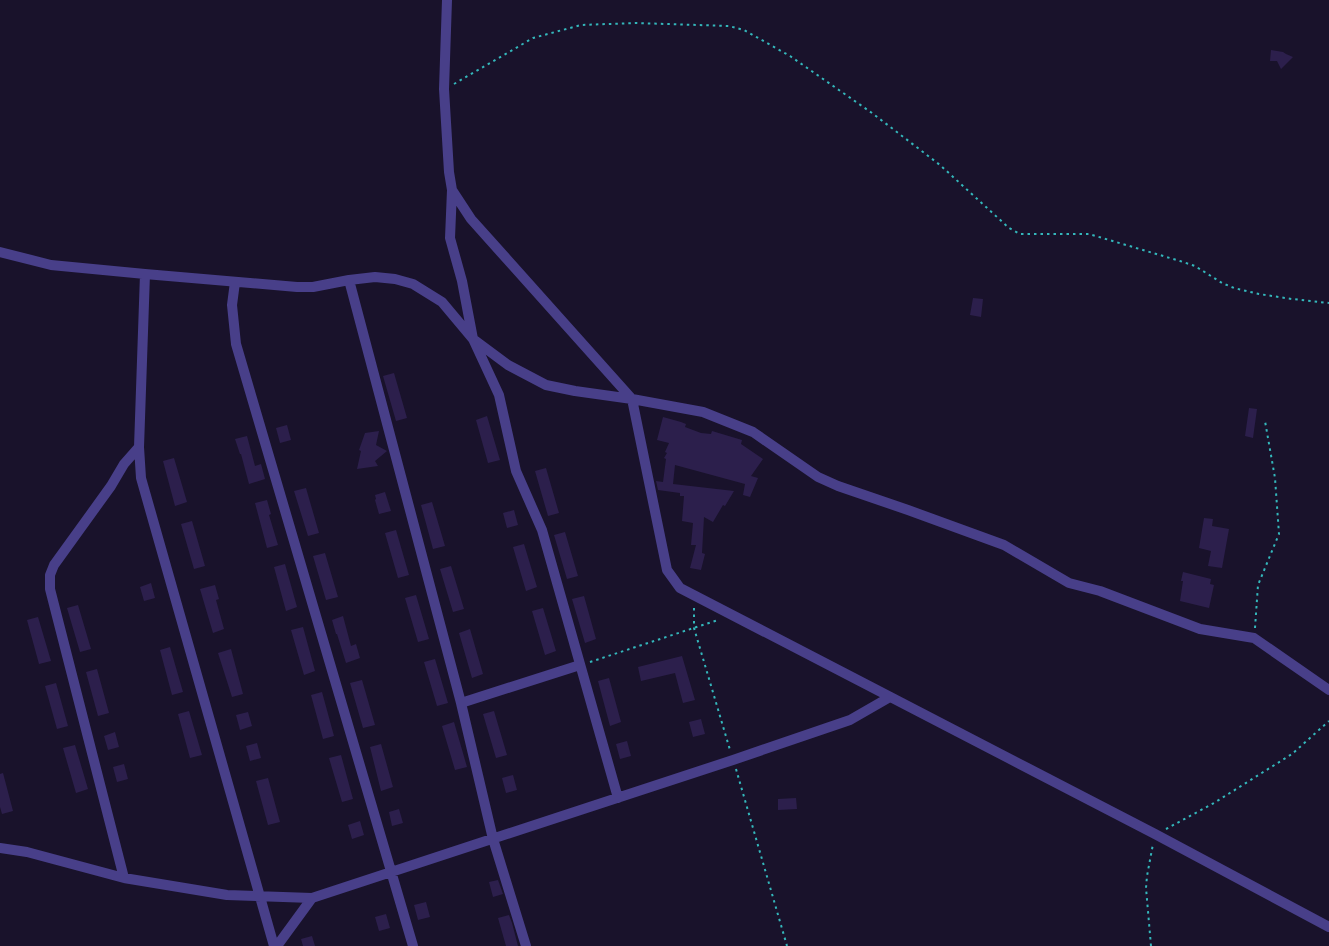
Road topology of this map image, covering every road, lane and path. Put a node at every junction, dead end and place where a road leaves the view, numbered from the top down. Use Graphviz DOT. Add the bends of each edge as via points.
graph roads {
  1 [pos="447,0"];
  2 [pos="444,90"];
  3 [pos="452,190"];
  4 [pos="0,252"];
  5 [pos="145,274"];
  6 [pos="349,280"];
  7 [pos="235,282"];
  8 [pos="1329,303"];
  9 [pos="473,339"];
  10 [pos="632,399"];
  11 [pos="1266,421"];
  12 [pos="139,448"];
  13 [pos="695,595"];
  14 [pos="732,615"];
  15 [pos="694,628"];
  16 [pos="1254,638"];
  17 [pos="580,665"];
  18 [pos="1329,690"];
  19 [pos="890,697"];
  20 [pos="461,703"];
  21 [pos="1329,720"];
  22 [pos="733,760"];
  23 [pos="618,798"];
  24 [pos="1155,834"];
  25 [pos="493,839"];
  26 [pos="0,848"];
  27 [pos="391,872"];
  28 [pos="124,878"];
  29 [pos="260,896"];
  30 [pos="312,898"];
  31 [pos="1329,928"];
  32 [pos="275,946"];
  33 [pos="413,946"];
  34 [pos="526,946"];
  35 [pos="787,946"];
  36 [pos="1151,946"];
  1 -- 2 [label="street"];
  2 -- 3 [label="street"];
  2 -- 8 [label="path" via="533,38 581,25 729,26 744,30 790,56 872,113 940,165 1009,228 1020,234 1090,234 1196,266 1234,288"];
  3 -- 9 [label="street" via="450,238"];
  3 -- 10 [label="street" via="477,226"];
  4 -- 5 [label="street" via="51,265"];
  5 -- 7 [label="street"];
  5 -- 12 [label="street"];
  6 -- 7 [label="street" via="313,287"];
  6 -- 9 [label="street" via="374,277 413,284 442,302"];
  6 -- 20 [label="street"];
  7 -- 27 [label="street" via="232,305 236,344"];
  9 -- 10 [label="street" via="508,365 546,385"];
  9 -- 17 [label="street" via="499,395 516,472 542,530"];
  10 -- 13 [label="street" via="667,570 680,588"];
  10 -- 16 [label="street" via="703,412 753,432 818,477 1004,545 1069,583 1100,591 1200,629"];
  11 -- 16 [label="path" via="1279,534 1258,584"];
  12 -- 28 [label="street" via="124,464 50,575 50,589"];
  12 -- 29 [label="street" via="141,478"];
  13 -- 14 [label="street"];
  13 -- 15 [label="path"];
  14 -- 15 [label="path"];
  14 -- 19 [label="street"];
  15 -- 17 [label="path"];
  15 -- 22 [label="path"];
  16 -- 18 [label="street"];
  17 -- 20 [label="street"];
  17 -- 23 [label="street"];
  19 -- 22 [label="street" via="850,720"];
  19 -- 24 [label="street"];
  20 -- 25 [label="street"];
  21 -- 24 [label="path" via="1292,754 1214,803"];
  22 -- 23 [label="street"];
  22 -- 35 [label="path"];
  23 -- 25 [label="street"];
  24 -- 31 [label="street"];
  24 -- 36 [label="path" via="1146,888"];
  25 -- 27 [label="street"];
  25 -- 34 [label="street"];
  26 -- 28 [label="street"];
  27 -- 30 [label="street"];
  27 -- 33 [label="street"];
  28 -- 29 [label="street" via="227,895"];
  29 -- 30 [label="street"];
  29 -- 32 [label="street"];
  30 -- 32 [label="street"];
}
